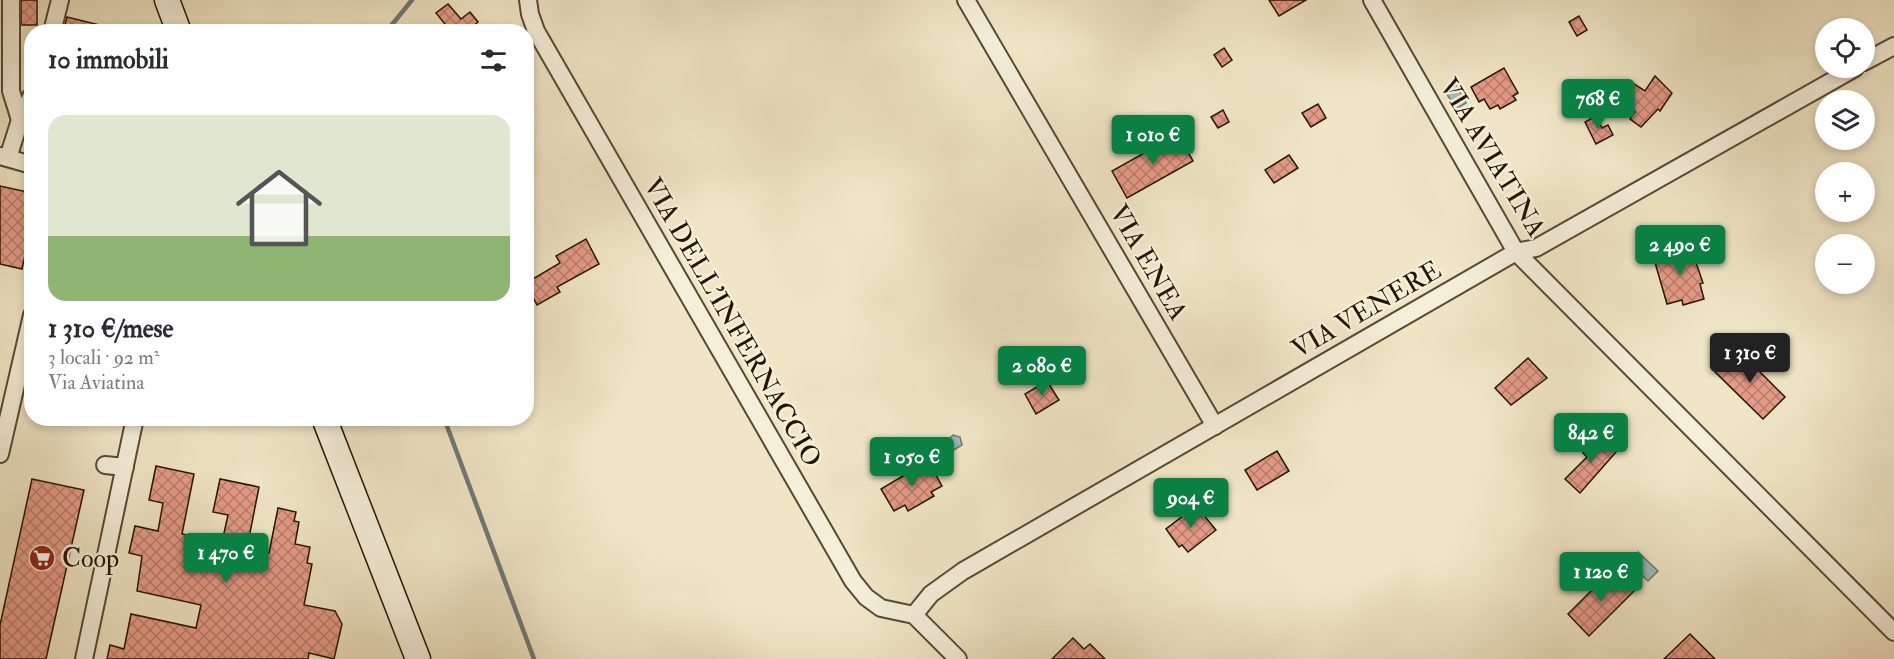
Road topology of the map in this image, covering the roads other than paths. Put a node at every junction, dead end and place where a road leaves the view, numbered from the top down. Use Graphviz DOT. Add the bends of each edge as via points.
graph roads {
  1 [pos="11,0"];
  2 [pos="60,0"];
  3 [pos="167,0"];
  4 [pos="528,0"];
  5 [pos="966,0"];
  6 [pos="1372,0"];
  7 [pos="54,24"];
  8 [pos="175,24"];
  9 [pos="534,24"];
  10 [pos="534,25"];
  11 [pos="1894,46"];
  12 [pos="1875,56"];
  13 [pos="1837,78"];
  14 [pos="24,112"];
  15 [pos="20,120"];
  16 [pos="4,157"];
  17 [pos="24,163"];
  18 [pos="1516,252"];
  19 [pos="24,350"];
  20 [pos="133,426"];
  21 [pos="327,426"];
  22 [pos="1215,426"];
  23 [pos="0,454"];
  24 [pos="105,465"];
  25 [pos="125,467"];
  26 [pos="914,615"];
  27 [pos="1894,632"];
  28 [pos="84,659"];
  29 [pos="417,659"];
  30 [pos="958,659"];
  1 -- 15 [label="street" via="11,91"];
  2 -- 7 [label="street"];
  3 -- 8 [label="main road"];
  4 -- 9 [label="street, VIA DELL'INFERNACCIO"];
  5 -- 22 [label="street, VIA ENEA"];
  6 -- 18 [label="street, VIA AVIATINA"];
  10 -- 26 [label="street, VIA DELL'INFERNACCIO" via="853,581 881,608"];
  11 -- 12 [label="street"];
  13 -- 18 [label="street, VIA VENERE" via="1536,248"];
  14 -- 15 [label="street"];
  15 -- 16 [label="street"];
  16 -- 17 [label="street"];
  18 -- 22 [label="street, VIA VENERE"];
  18 -- 27 [label="street, VIA AVIATINA"];
  19 -- 23 [label="street"];
  20 -- 25 [label="street"];
  21 -- 29 [label="main road"];
  22 -- 26 [label="street, VIA VENERE" via="956,576 931,594"];
  24 -- 25 [label="street"];
  25 -- 28 [label="street"];
  26 -- 30 [label="street"];
}
